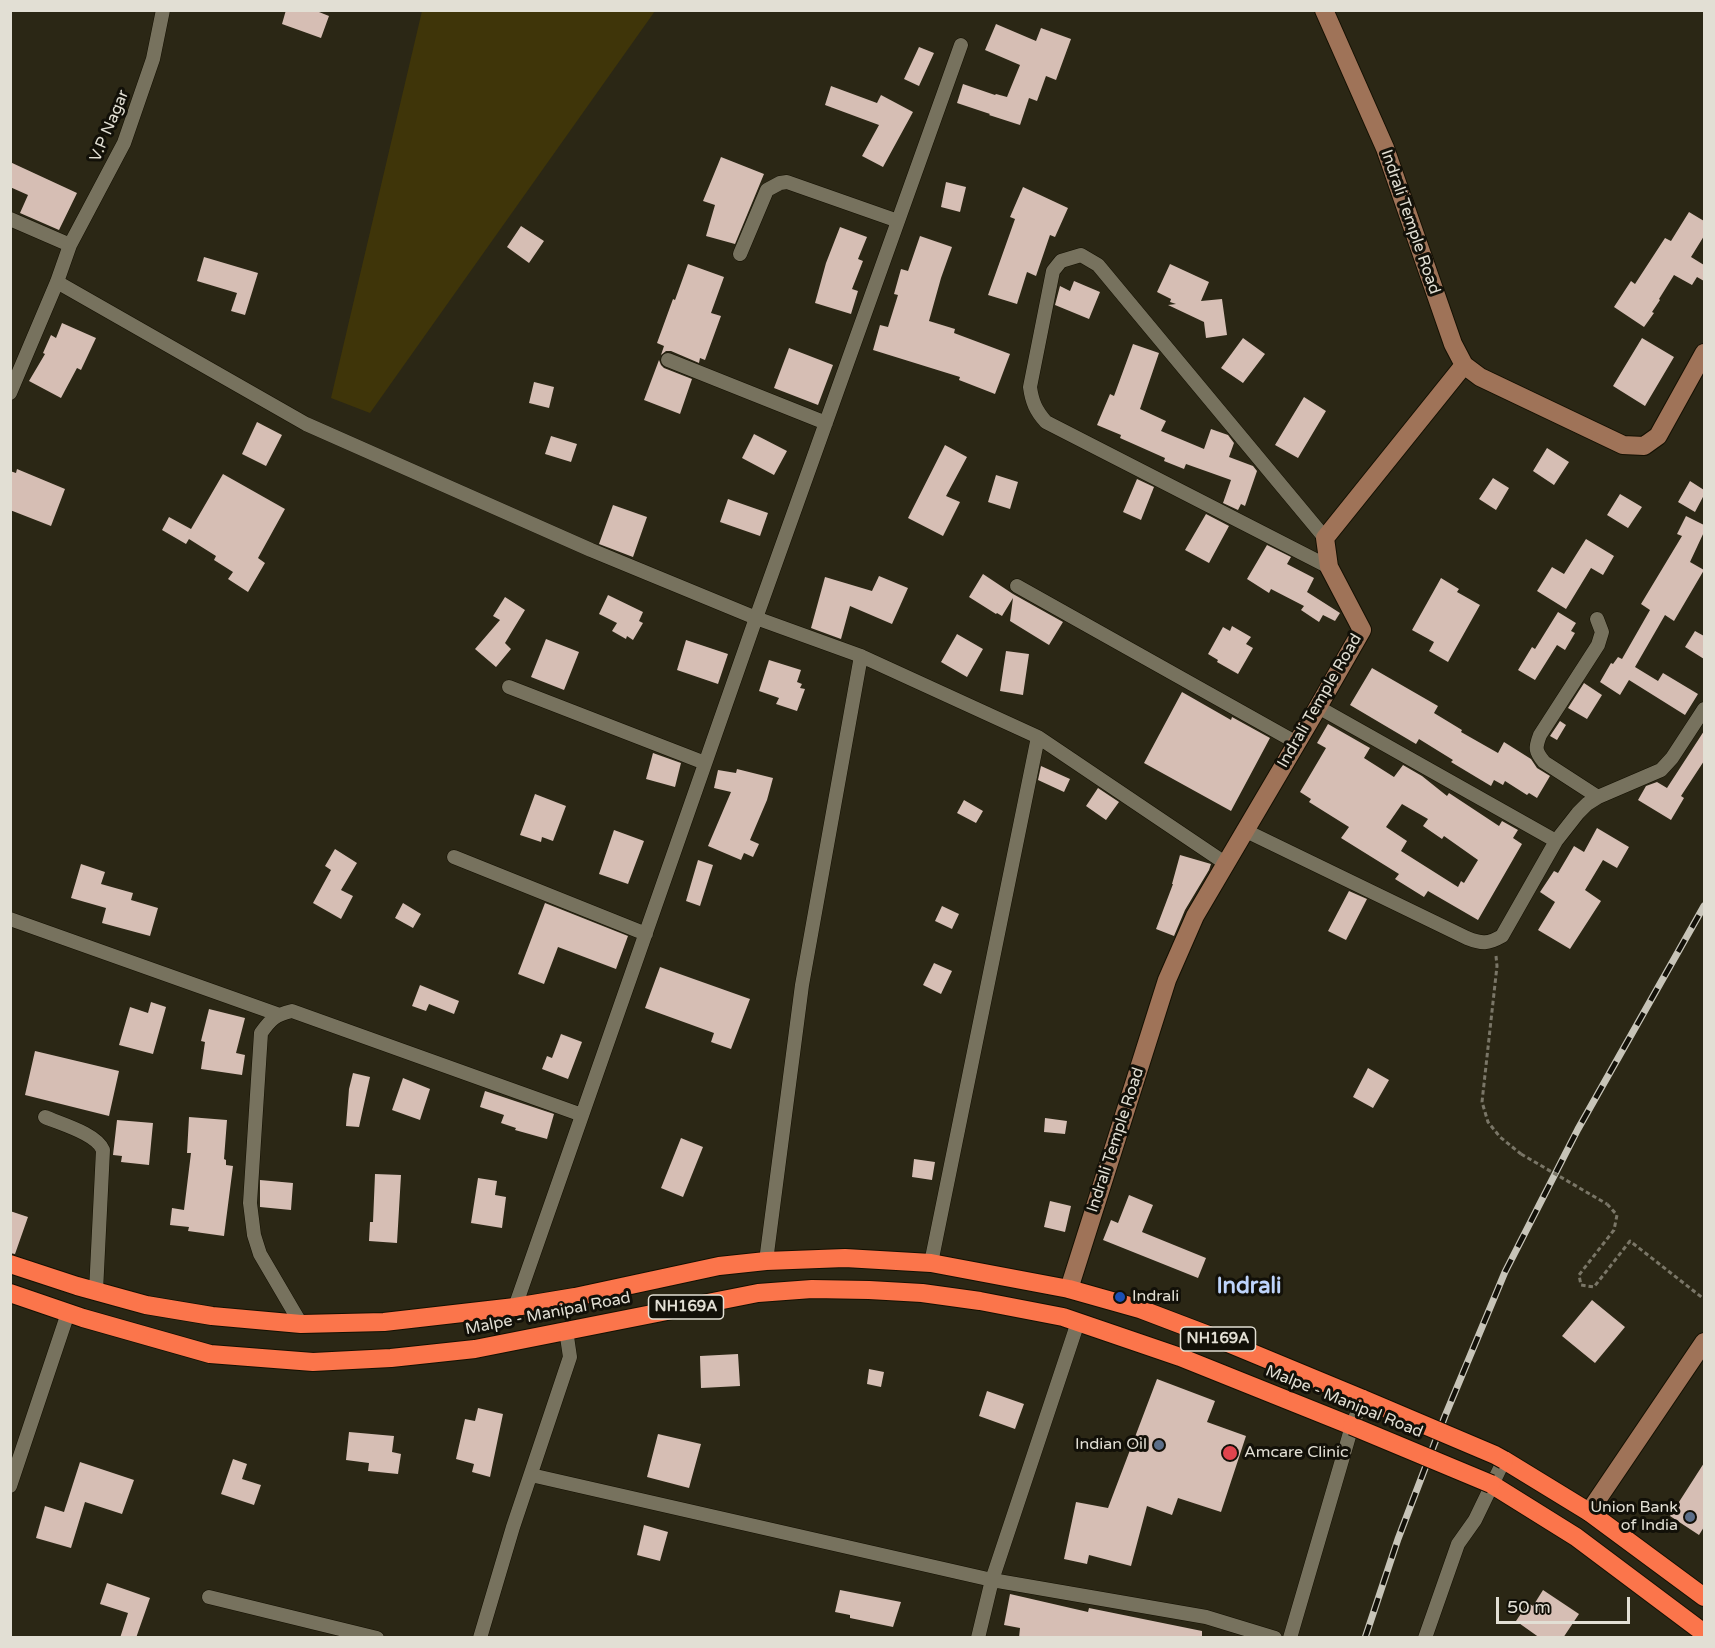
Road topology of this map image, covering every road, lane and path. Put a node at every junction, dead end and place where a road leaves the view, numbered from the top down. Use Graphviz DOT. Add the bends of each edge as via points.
graph roads {
  1 [pos="163,10"];
  2 [pos="1324,10"];
  3 [pos="961,45"];
  4 [pos="10,219"];
  5 [pos="898,221"];
  6 [pos="70,245"];
  7 [pos="740,254"];
  8 [pos="57,282"];
  9 [pos="1704,353"];
  10 [pos="668,360"];
  11 [pos="1464,365"];
  12 [pos="10,393"];
  13 [pos="826,423"];
  14 [pos="1325,538"];
  15 [pos="1329,567"];
  16 [pos="1017,586"];
  17 [pos="756,618"];
  18 [pos="1597,619"];
  19 [pos="861,656"];
  20 [pos="509,687"];
  21 [pos="1318,707"];
  22 [pos="1704,709"];
  23 [pos="1038,736"];
  24 [pos="1297,743"];
  25 [pos="705,763"];
  26 [pos="1598,796"];
  27 [pos="1244,830"];
  28 [pos="1556,842"];
  29 [pos="454,857"];
  30 [pos="1225,863"];
  31 [pos="10,919"];
  32 [pos="646,934"];
  33 [pos="1493,941"];
  34 [pos="278,1014"];
  35 [pos="582,1115"];
  36 [pos="45,1117"];
  37 [pos="844,1258"];
  38 [pos="766,1261"];
  39 [pos="931,1263"];
  40 [pos="10,1264"];
  41 [pos="1069,1288"];
  42 [pos="845,1290"];
  43 [pos="96,1291"];
  44 [pos="10,1293"];
  45 [pos="1704,1299"];
  46 [pos="515,1307"];
  47 [pos="68,1313"];
  48 [pos="1078,1322"];
  49 [pos="301,1324"];
  50 [pos="567,1330"];
  51 [pos="1704,1342"];
  52 [pos="1363,1399"];
  53 [pos="1352,1426"];
  54 [pos="1504,1460"];
  55 [pos="531,1475"];
  56 [pos="1491,1484"];
  57 [pos="10,1486"];
  58 [pos="1589,1512"];
  59 [pos="992,1580"];
  60 [pos="209,1597"];
  61 [pos="1704,1597"];
  62 [pos="1704,1633"];
  63 [pos="377,1638"];
  64 [pos="480,1638"];
  65 [pos="978,1638"];
  66 [pos="1275,1638"];
  67 [pos="1290,1638"];
  68 [pos="1425,1638"];
  1 -- 6 [label="street, V.P Nagar" via="153,60 124,143"];
  2 -- 11 [label="street, Indrali Temple Road" via="1385,148 1453,344"];
  3 -- 5 [label="street"];
  4 -- 6 [label="street"];
  5 -- 7 [label="street" via="787,182 780,183 767,190"];
  5 -- 13 [label="street"];
  6 -- 8 [label="street, V.P Nagar"];
  8 -- 12 [label="street, V.P Nagar"];
  8 -- 17 [label="street" via="306,424"];
  9 -- 11 [label="street" via="1658,436 1644,446 1623,445 1480,377"];
  10 -- 13 [label="street"];
  11 -- 14 [label="street"];
  13 -- 17 [label="street"];
  14 -- 15 [label="street, Indrali Temple Road"];
  14 -- 15 [label="street" via="1098,265 1081,255 1061,261 1053,270 1030,387 1032,403 1046,422"];
  15 -- 21 [label="street, Indrali Temple Road" via="1362,630"];
  16 -- 24 [label="street"];
  17 -- 19 [label="street"];
  17 -- 25 [label="street"];
  18 -- 26 [label="street" via="1602,632 1598,645 1536,747 1544,762"];
  19 -- 23 [label="street"];
  19 -- 38 [label="street" via="802,985"];
  20 -- 25 [label="street"];
  21 -- 24 [label="street, Indrali Temple Road"];
  21 -- 28 [label="street"];
  22 -- 26 [label="street" via="1661,770"];
  23 -- 30 [label="street"];
  23 -- 39 [label="street"];
  24 -- 27 [label="street, Indrali Temple Road"];
  25 -- 32 [label="street"];
  26 -- 28 [label="street" via="1578,813"];
  27 -- 30 [label="street, Indrali Temple Road"];
  27 -- 33 [label="street" via="1467,938 1481,943"];
  28 -- 33 [label="street" via="1502,936"];
  29 -- 32 [label="street"];
  30 -- 41 [label="street, Indrali Temple Road" via="1195,916 1167,980"];
  31 -- 34 [label="street"];
  32 -- 35 [label="street"];
  33 -- 45 [label="path, bridge" via="1497,966 1482,1102 1488,1122 1521,1154 1607,1204 1617,1215 1614,1230 1579,1275 1581,1285 1594,1287 1630,1241"];
  34 -- 35 [label="street" via="292,1011"];
  34 -- 49 [label="street" via="261,1033 250,1203 260,1254"];
  35 -- 46 [label="street"];
  36 -- 43 [label="street" via="91,1137 103,1150"];
  37 -- 38 [label="highway, NH169A"];
  37 -- 39 [label="highway, NH169A"];
  37 -- 42 [label="highway"];
  38 -- 46 [label="highway, NH169A" via="719,1266"];
  39 -- 41 [label="highway, NH169A"];
  40 -- 43 [label="highway, NH169A"];
  41 -- 52 [label="highway, NH169A" via="1151,1313"];
  42 -- 48 [label="highway, Malpe - Manipal Road / NH169A" via="968,1299"];
  42 -- 50 [label="highway, Malpe - Manipal Road / NH169A" via="758,1293"];
  43 -- 49 [label="highway, NH169A" via="146,1305 212,1316"];
  44 -- 47 [label="highway, Malpe - Manipal Road / NH169A"];
  46 -- 49 [label="highway, NH169A" via="384,1322"];
  47 -- 50 [label="highway, Malpe - Manipal Road / NH169A" via="210,1354 314,1362 476,1349"];
  47 -- 57 [label="street"];
  48 -- 53 [label="highway, Malpe - Manipal Road / NH169A" via="1180,1357"];
  48 -- 59 [label="street"];
  50 -- 55 [label="street" via="570,1357"];
  51 -- 58 [label="street"];
  52 -- 53 [label="street"];
  52 -- 54 [label="highway, NH169A, bridge"];
  53 -- 56 [label="highway, Malpe - Manipal Road / NH169A, bridge"];
  53 -- 67 [label="street"];
  54 -- 56 [label="street"];
  54 -- 58 [label="highway, NH169A"];
  55 -- 59 [label="street"];
  55 -- 64 [label="street"];
  56 -- 62 [label="highway, Malpe - Manipal Road / NH169A" via="1576,1537"];
  56 -- 68 [label="street" via="1475,1520 1458,1544"];
  58 -- 61 [label="highway, NH169A"];
  59 -- 65 [label="street"];
  59 -- 66 [label="street" via="1206,1617"];
  60 -- 63 [label="street"];
}
